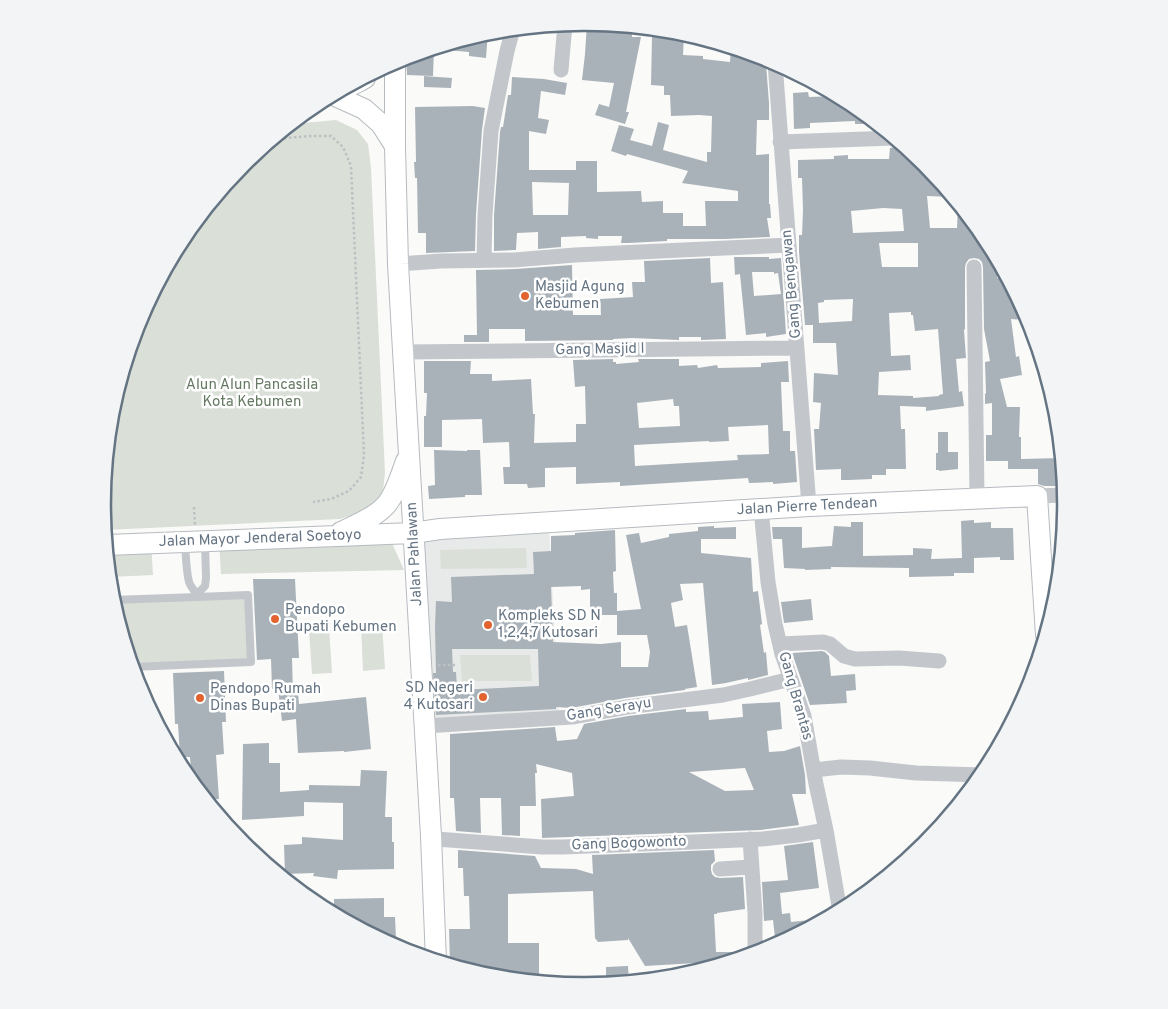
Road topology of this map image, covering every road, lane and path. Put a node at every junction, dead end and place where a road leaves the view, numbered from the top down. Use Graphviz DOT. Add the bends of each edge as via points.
graph roads {
  1 [pos="564,32"];
  2 [pos="511,37"];
  3 [pos="561,70"];
  4 [pos="395,71"];
  5 [pos="776,72"];
  6 [pos="341,99"];
  7 [pos="285,138"];
  8 [pos="883,138"];
  9 [pos="780,142"];
  10 [pos="395,146"];
  11 [pos="789,245"];
  12 [pos="484,260"];
  13 [pos="398,264"];
  14 [pos="974,267"];
  15 [pos="797,348"];
  16 [pos="403,352"];
  17 [pos="409,455"];
  18 [pos="1057,495"];
  19 [pos="1037,496"];
  20 [pos="977,498"];
  21 [pos="313,502"];
  22 [pos="412,504"];
  23 [pos="809,506"];
  24 [pos="760,509"];
  25 [pos="440,530"];
  26 [pos="413,533"];
  27 [pos="388,534"];
  28 [pos="334,536"];
  29 [pos="205,541"];
  30 [pos="185,542"];
  31 [pos="113,544"];
  32 [pos="415,565"];
  33 [pos="197,595"];
  34 [pos="121,599"];
  35 [pos="1045,612"];
  36 [pos="780,644"];
  37 [pos="939,661"];
  38 [pos="140,667"];
  39 [pos="791,679"];
  40 [pos="425,726"];
  41 [pos="814,770"];
  42 [pos="972,775"];
  43 [pos="826,830"];
  44 [pos="431,836"];
  45 [pos="750,839"];
  46 [pos="752,867"];
  47 [pos="720,869"];
  48 [pos="839,903"];
  49 [pos="755,946"];
  50 [pos="436,954"];
  1 -- 3 [label="street"];
  2 -- 12 [label="street" via="491,131"];
  4 -- 10 [label="main road, Jalan Pahlawan"];
  5 -- 9 [label="street, Gang Bengawan"];
  6 -- 10 [label="main road" via="364,109 381,124"];
  7 -- 21 [label="path" via="331,136 343,147 350,166 364,455 361,477 348,491 331,499"];
  8 -- 9 [label="street"];
  9 -- 11 [label="street, Gang Bengawan"];
  10 -- 13 [label="main road, Jalan Pahlawan"];
  11 -- 12 [label="street"];
  11 -- 15 [label="street, Gang Bengawan"];
  12 -- 13 [label="street"];
  13 -- 16 [label="main road, Jalan Pahlawan"];
  14 -- 20 [label="street"];
  15 -- 16 [label="street, Gang Masjid I"];
  15 -- 23 [label="street, Gang Bengawan"];
  16 -- 17 [label="main road, Jalan Pahlawan"];
  17 -- 22 [label="main road, Jalan Pahlawan"];
  17 -- 28 [label="main road" via="384,508"];
  18 -- 19 [label="street"];
  19 -- 20 [label="main road, Jalan Pierre Tendean"];
  19 -- 35 [label="main road"];
  20 -- 23 [label="main road, Jalan Pierre Tendean"];
  22 -- 25 [label="main road"];
  22 -- 26 [label="main road, Jalan Pahlawan"];
  23 -- 24 [label="main road, Jalan Pierre Tendean"];
  24 -- 25 [label="main road, Jalan Pierre Tendean"];
  24 -- 36 [label="street, Gang Brantas" via="768,582"];
  25 -- 26 [label="main road, Jalan Pierre Tendean"];
  26 -- 27 [label="main road, Jalan Mayor Jenderal Soetoyo"];
  26 -- 32 [label="main road, Jalan Pahlawan"];
  27 -- 28 [label="main road, Jalan Mayor Jenderal Soetoyo"];
  27 -- 32 [label="main road"];
  28 -- 29 [label="main road, Jalan Mayor Jenderal Soetoyo"];
  29 -- 30 [label="main road, Jalan Mayor Jenderal Soetoyo"];
  29 -- 33 [label="lane" via="205,586"];
  30 -- 31 [label="main road, Jalan Mayor Jenderal Soetoyo"];
  30 -- 33 [label="lane" via="189,581"];
  32 -- 40 [label="main road, Jalan Pahlawan"];
  33 -- 34 [label="lane"];
  33 -- 38 [label="lane" via="248,595 251,662"];
  36 -- 37 [label="street" via="823,642 844,656 855,659"];
  36 -- 39 [label="street, Gang Brantas"];
  39 -- 40 [label="street, Gang Serayu" via="723,695 572,717"];
  39 -- 41 [label="street, Gang Brantas" via="804,716"];
  40 -- 44 [label="main road, Jalan Pahlawan"];
  41 -- 42 [label="street" via="841,767"];
  41 -- 43 [label="street, Gang Brantas"];
  43 -- 45 [label="street, Gang Bogowonto"];
  43 -- 48 [label="street, Gang Brantas"];
  44 -- 45 [label="street, Gang Bogowonto" via="542,847"];
  44 -- 50 [label="main road, Jalan Pahlawan"];
  45 -- 46 [label="street"];
  46 -- 47 [label="street"];
  46 -- 49 [label="street"];
}
